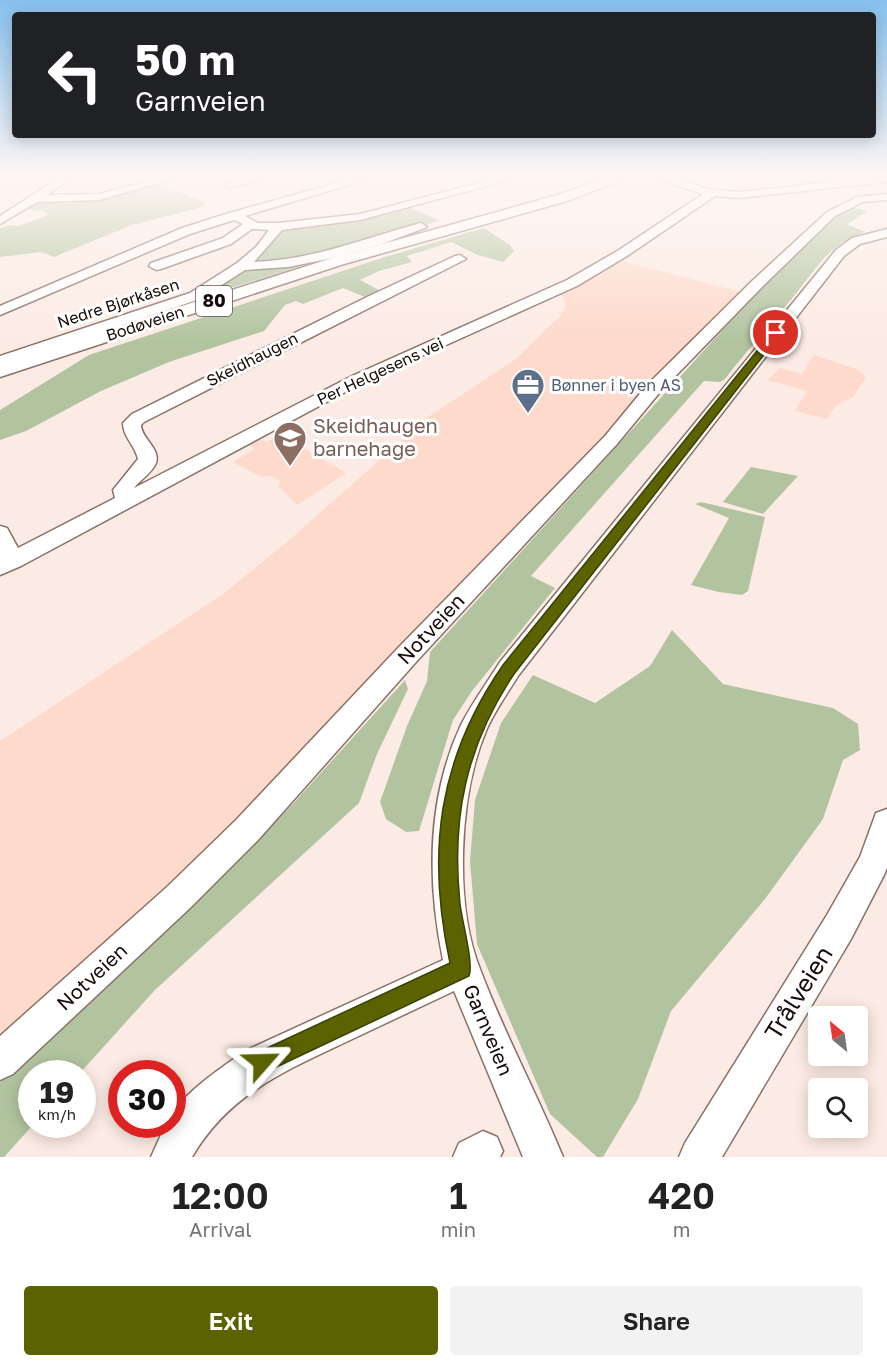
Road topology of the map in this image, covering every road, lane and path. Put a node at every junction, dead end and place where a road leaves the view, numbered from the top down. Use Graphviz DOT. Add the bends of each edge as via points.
graph roads {
  1 [pos="181,233"];
  2 [pos="238,233"];
  3 [pos="273,233"];
  4 [pos="414,233"];
  5 [pos="416,233"];
  6 [pos="653,233"];
  7 [pos="811,233"];
  8 [pos="884,233"];
  9 [pos="187,255"];
  10 [pos="460,259"];
  11 [pos="203,261"];
  12 [pos="156,266"];
  13 [pos="242,266"];
  14 [pos="0,311"];
  15 [pos="0,361"];
  16 [pos="0,371"];
  17 [pos="127,500"];
  18 [pos="0,533"];
  19 [pos="6,564"];
  20 [pos="887,823"];
  21 [pos="462,969"];
  22 [pos="0,1060"];
  23 [pos="171,1157"];
  24 [pos="543,1157"];
  25 [pos="699,1157"];
  1 -- 14 [label="street"];
  2 -- 9 [label="street"];
  3 -- 13 [label="street, Nedre Bjørkåsen"];
  4 -- 13 [label="street" via="315,259 275,266"];
  5 -- 16 [label="main road, Bodøveien / 80"];
  6 -- 17 [label="street, Per Helgesens vei" via="572,284 358,379"];
  7 -- 22 [label="street, Notveien" via="654,388 247,830"];
  8 -- 21 [label="street, Garnveien" via="856,241 840,253 491,695 461,763 449,828 448,888"];
  9 -- 11 [label="street"];
  9 -- 12 [label="street"];
  10 -- 17 [label="street, Skeidhaugen" via="138,418 132,423 132,432 148,458 123,490"];
  13 -- 15 [label="street, Nedre Bjørkåsen" via="195,296"];
  17 -- 19 [label="street, Per Helgesens vei"];
  18 -- 19 [label="street, Per Helgesens vei"];
  20 -- 25 [label="street, Trålveien" via="873,864 839,927"];
  21 -- 23 [label="street" via="237,1077 192,1120"];
  21 -- 24 [label="street, Garnveien"];
}
